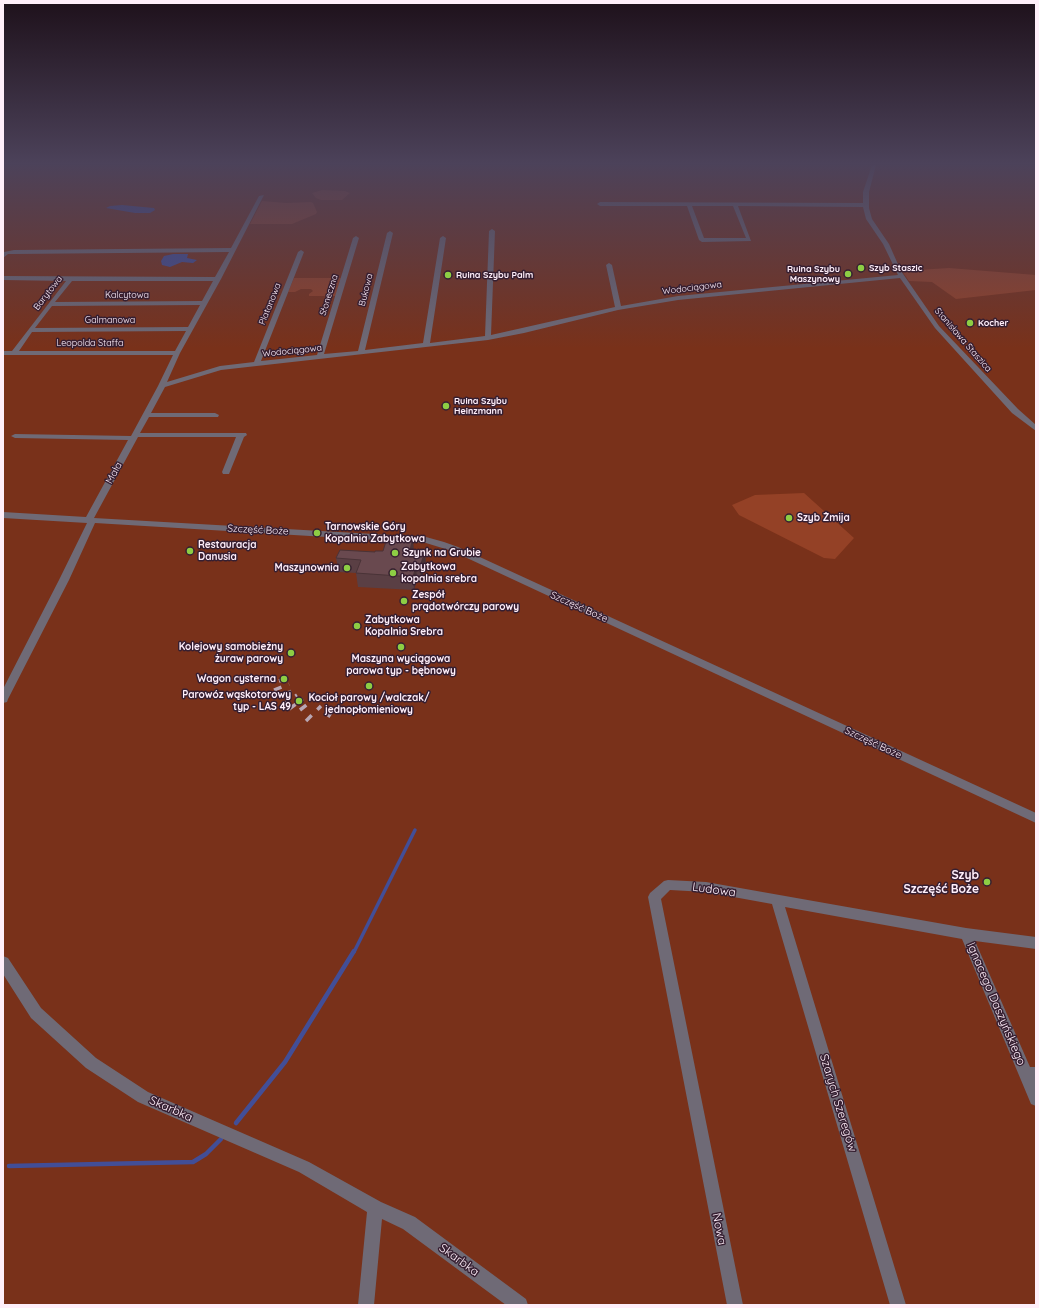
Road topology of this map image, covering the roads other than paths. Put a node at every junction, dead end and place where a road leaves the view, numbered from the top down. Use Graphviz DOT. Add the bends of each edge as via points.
graph roads {
  1 [pos="246,226"];
  2 [pos="697,226"];
  3 [pos="743,226"];
  4 [pos="874,226"];
  5 [pos="492,231"];
  6 [pos="390,232"];
  7 [pos="356,238"];
  8 [pos="443,238"];
  9 [pos="233,250"];
  10 [pos="301,252"];
  11 [pos="3,256"];
  12 [pos="609,265"];
  13 [pos="902,276"];
  14 [pos="3,278"];
  15 [pos="70,279"];
  16 [pos="218,279"];
  17 [pos="50,304"];
  18 [pos="204,304"];
  19 [pos="618,308"];
  20 [pos="190,329"];
  21 [pos="30,330"];
  22 [pos="488,338"];
  23 [pos="426,345"];
  24 [pos="361,352"];
  25 [pos="3,353"];
  26 [pos="14,353"];
  27 [pos="176,353"];
  28 [pos="320,357"];
  29 [pos="256,363"];
  30 [pos="162,386"];
  31 [pos="215,415"];
  32 [pos="146,416"];
  33 [pos="1036,429"];
  34 [pos="15,436"];
  35 [pos="134,436"];
  36 [pos="226,472"];
  37 [pos="3,515"];
  38 [pos="91,520"];
  39 [pos="3,699"];
  40 [pos="1036,818"];
  41 [pos="778,900"];
  42 [pos="966,934"];
  43 [pos="1036,943"];
  44 [pos="3,962"];
  45 [pos="1031,1074"];
  46 [pos="1036,1099"];
  47 [pos="704,1153"];
  48 [pos="375,1208"];
  49 [pos="366,1305"];
  50 [pos="520,1305"];
  51 [pos="735,1305"];
  52 [pos="898,1305"];
  1 -- 9 [label="street, Mała"];
  2 -- 3 [label="street" via="702,240 749,240"];
  4 -- 13 [label="street, Stanisława Staszica"];
  5 -- 22 [label="street"];
  6 -- 24 [label="street, Bukowa"];
  7 -- 28 [label="street, Słoneczna"];
  8 -- 23 [label="street"];
  9 -- 11 [label="street" via="14,252"];
  9 -- 16 [label="street, Mała"];
  10 -- 29 [label="street, Platanowa"];
  12 -- 19 [label="street"];
  13 -- 19 [label="street, Wodociągowa" via="679,298"];
  13 -- 33 [label="street, Stanisława Staszica" via="937,327 1014,411"];
  14 -- 15 [label="street, Barytowa"];
  15 -- 16 [label="street"];
  15 -- 17 [label="street, Barytowa"];
  16 -- 18 [label="street, Mała"];
  17 -- 18 [label="street, Kalcytowa"];
  17 -- 21 [label="street, Barytowa"];
  18 -- 20 [label="street, Mała"];
  19 -- 22 [label="street, Wodociągowa"];
  20 -- 21 [label="street, Galmanowa"];
  20 -- 27 [label="street, Mała"];
  21 -- 26 [label="street, Barytowa"];
  22 -- 23 [label="street, Wodociągowa"];
  23 -- 24 [label="street, Wodociągowa"];
  24 -- 28 [label="street, Wodociągowa"];
  25 -- 26 [label="street, Leopolda Staffa"];
  26 -- 27 [label="street, Leopolda Staffa"];
  27 -- 30 [label="street, Mała"];
  28 -- 29 [label="street, Wodociągowa"];
  29 -- 30 [label="street, Wodociągowa" via="206,371"];
  30 -- 32 [label="street, Mała"];
  31 -- 32 [label="street"];
  32 -- 35 [label="street, Mała"];
  34 -- 35 [label="street"];
  35 -- 36 [label="street" via="242,435"];
  35 -- 38 [label="street, Mała" via="90,517"];
  37 -- 38 [label="street"];
  38 -- 39 [label="street, Mała" via="64,580"];
  38 -- 40 [label="street, Szczęść Boże" via="383,537 426,540 441,544"];
  41 -- 42 [label="street, Ludowa"];
  41 -- 47 [label="street, Ludowa" via="706,887 668,885 654,897"];
  41 -- 52 [label="street, Szarych Szeregów"];
  42 -- 43 [label="street, Ludowa"];
  42 -- 45 [label="street, Ignacego Daszyńskiego"];
  44 -- 48 [label="street, Skarbka" via="36,1013 91,1063 143,1097 304,1167"];
  45 -- 46 [label="street, Ignacego Daszyńskiego"];
  47 -- 51 [label="street, Nowa"];
  48 -- 49 [label="street"];
  48 -- 50 [label="street, Skarbka" via="409,1223"];
}
